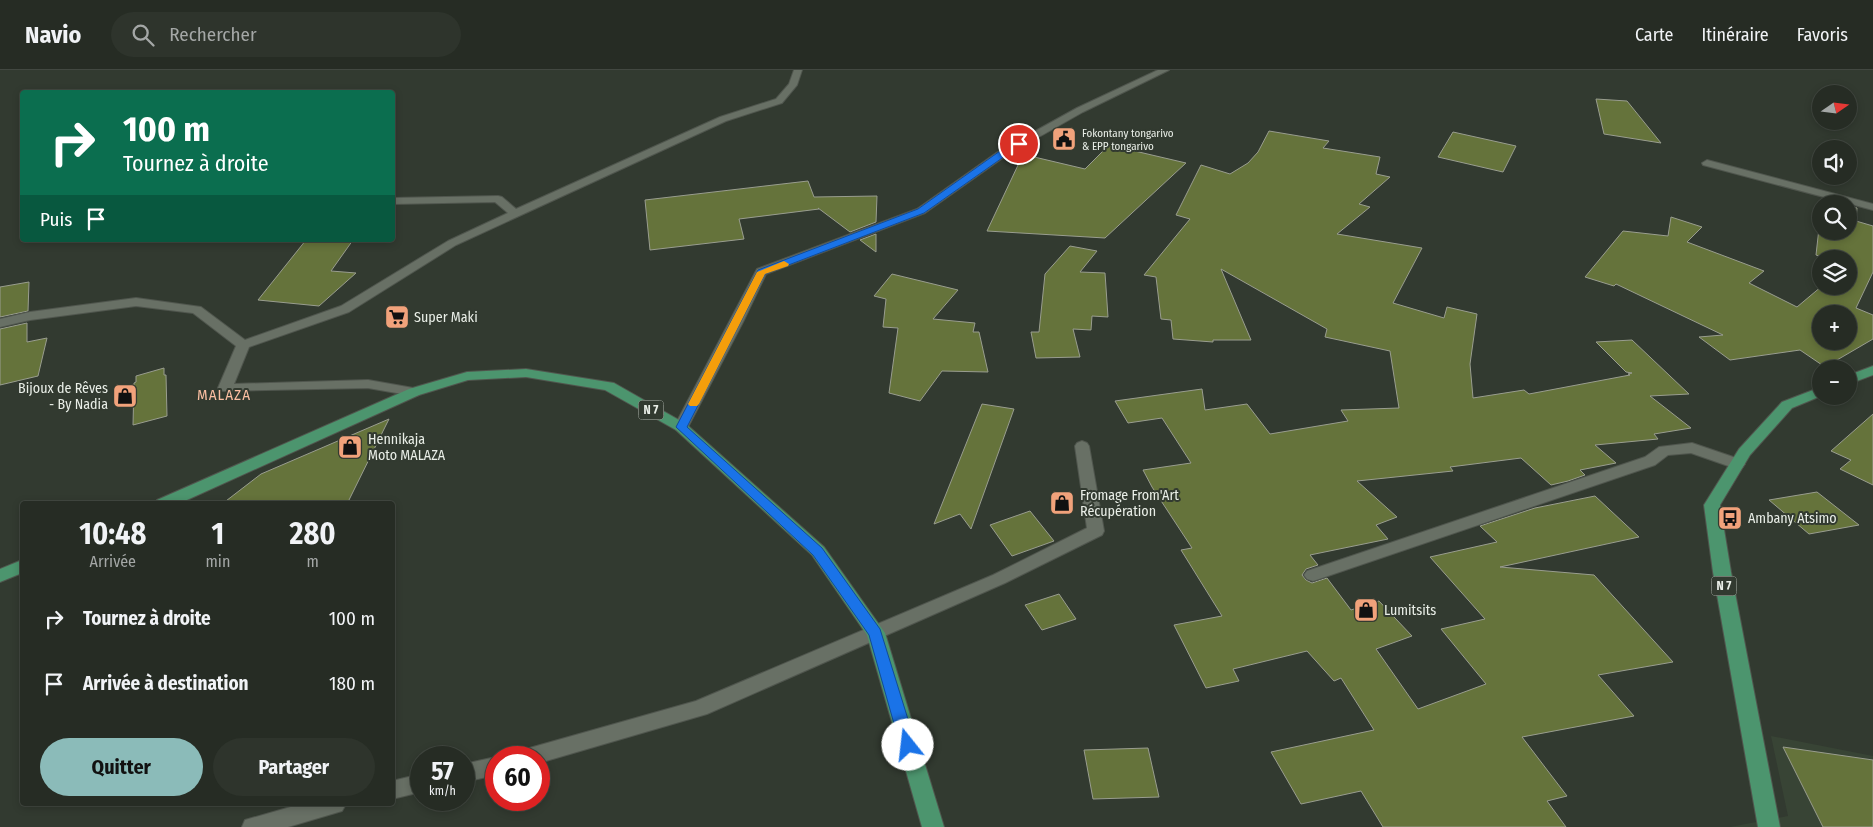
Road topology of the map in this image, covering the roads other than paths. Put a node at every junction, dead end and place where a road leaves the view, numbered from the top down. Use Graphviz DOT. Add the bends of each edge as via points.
graph roads {
  1 [pos="798,70"];
  2 [pos="1165,70"];
  3 [pos="1707,163"];
  4 [pos="395,201"];
  5 [pos="1873,207"];
  6 [pos="516,215"];
  7 [pos="0,322"];
  8 [pos="243,345"];
  9 [pos="1873,370"];
  10 [pos="1857,377"];
  11 [pos="414,392"];
  12 [pos="1812,395"];
  13 [pos="681,427"];
  14 [pos="1082,446"];
  15 [pos="1737,464"];
  16 [pos="170,501"];
  17 [pos="20,567"];
  18 [pos="0,576"];
  19 [pos="1313,576"];
  20 [pos="876,633"];
  21 [pos="550,751"];
  22 [pos="410,786"];
  23 [pos="395,789"];
  24 [pos="328,806"];
  25 [pos="253,827"];
  26 [pos="933,827"];
  27 [pos="1769,827"];
  1 -- 6 [label="street" via="793,85 779,101 723,119"];
  2 -- 13 [label="street" via="1080,110 1003,152 921,211 761,272"];
  3 -- 5 [label="street"];
  4 -- 6 [label="street" via="498,199"];
  6 -- 8 [label="street" via="452,243 345,309"];
  7 -- 8 [label="street" via="136,302 197,310"];
  8 -- 11 [label="street" via="225,388 368,384"];
  9 -- 10 [label="main road"];
  11 -- 13 [label="main road, N 7" via="467,376 526,373 609,386"];
  11 -- 16 [label="main road, N 7"];
  12 -- 15 [label="main road, N 7" via="1787,405"];
  13 -- 20 [label="main road, N 7" via="818,552"];
  14 -- 20 [label="street" via="1096,531 999,579"];
  15 -- 19 [label="street" via="1692,448 1664,450 1650,461"];
  15 -- 27 [label="main road, N 7" via="1712,505"];
  17 -- 18 [label="main road"];
  20 -- 21 [label="street" via="700,708"];
  20 -- 26 [label="main road, N 7"];
  22 -- 23 [label="street"];
  24 -- 25 [label="street"];
}
